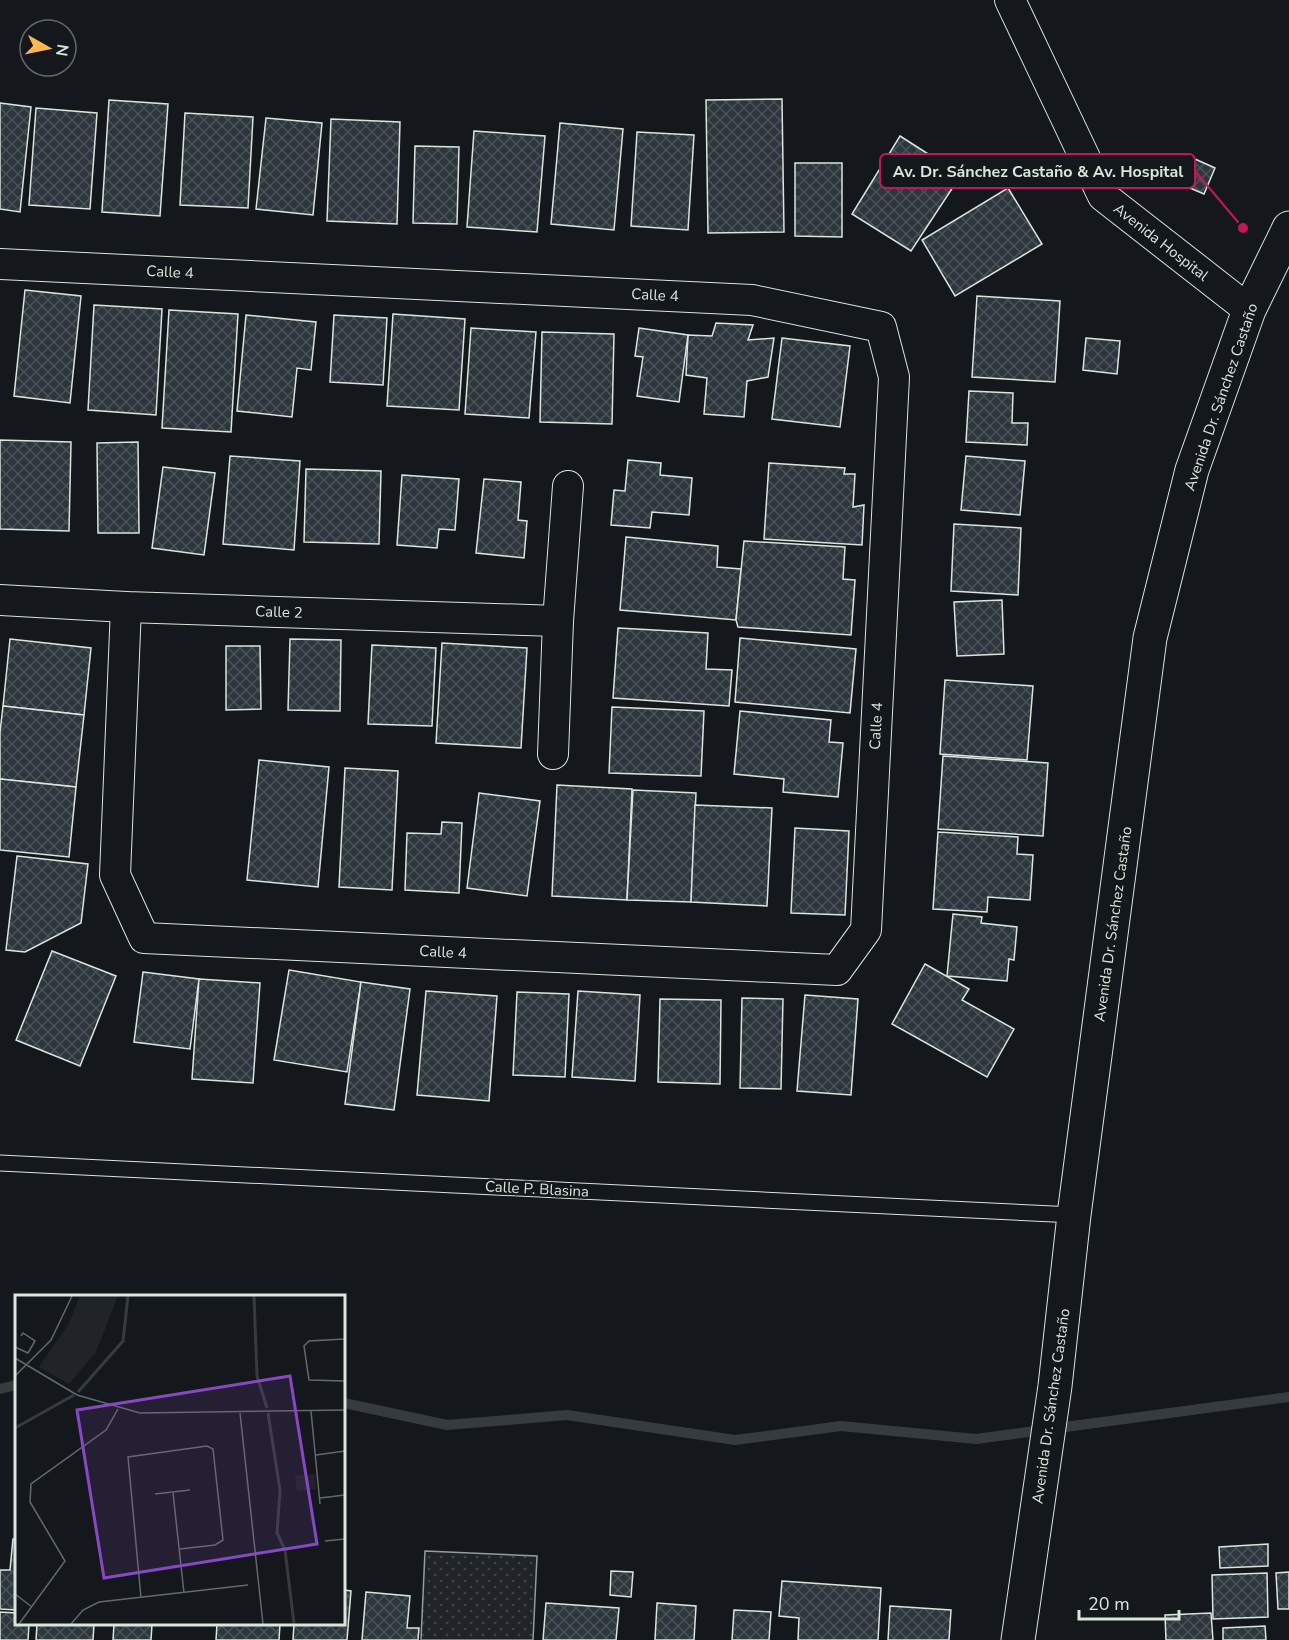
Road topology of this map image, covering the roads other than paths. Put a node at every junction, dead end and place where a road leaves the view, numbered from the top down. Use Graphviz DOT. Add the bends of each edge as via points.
graph roads {
  1 [pos="1010,0"];
  2 [pos="1289,228"];
  3 [pos="0,264"];
  4 [pos="1249,310"];
  5 [pos="568,486"];
  6 [pos="0,600"];
  7 [pos="126,607"];
  8 [pos="558,621"];
  9 [pos="554,754"];
  10 [pos="0,1163"];
  11 [pos="1074,1215"];
  12 [pos="1018,1640"];
  1 -- 4 [label="street, Avenida Hospital" via="1102,196"];
  2 -- 4 [label="street, Avenida Dr. Sánchez Castaño"];
  3 -- 7 [label="street, Calle 4" via="752,300 881,327 894,377 866,930 837,970 144,938 115,875"];
  4 -- 11 [label="street, Avenida Dr. Sánchez Castaño" via="1192,470 1150,638"];
  5 -- 8 [label="street"];
  6 -- 7 [label="street, Calle 2"];
  7 -- 8 [label="street, Calle 2"];
  8 -- 9 [label="street"];
  10 -- 11 [label="lane, Calle P. Blasina"];
  11 -- 12 [label="street, Avenida Dr. Sánchez Castaño" via="1055,1386"];
}
